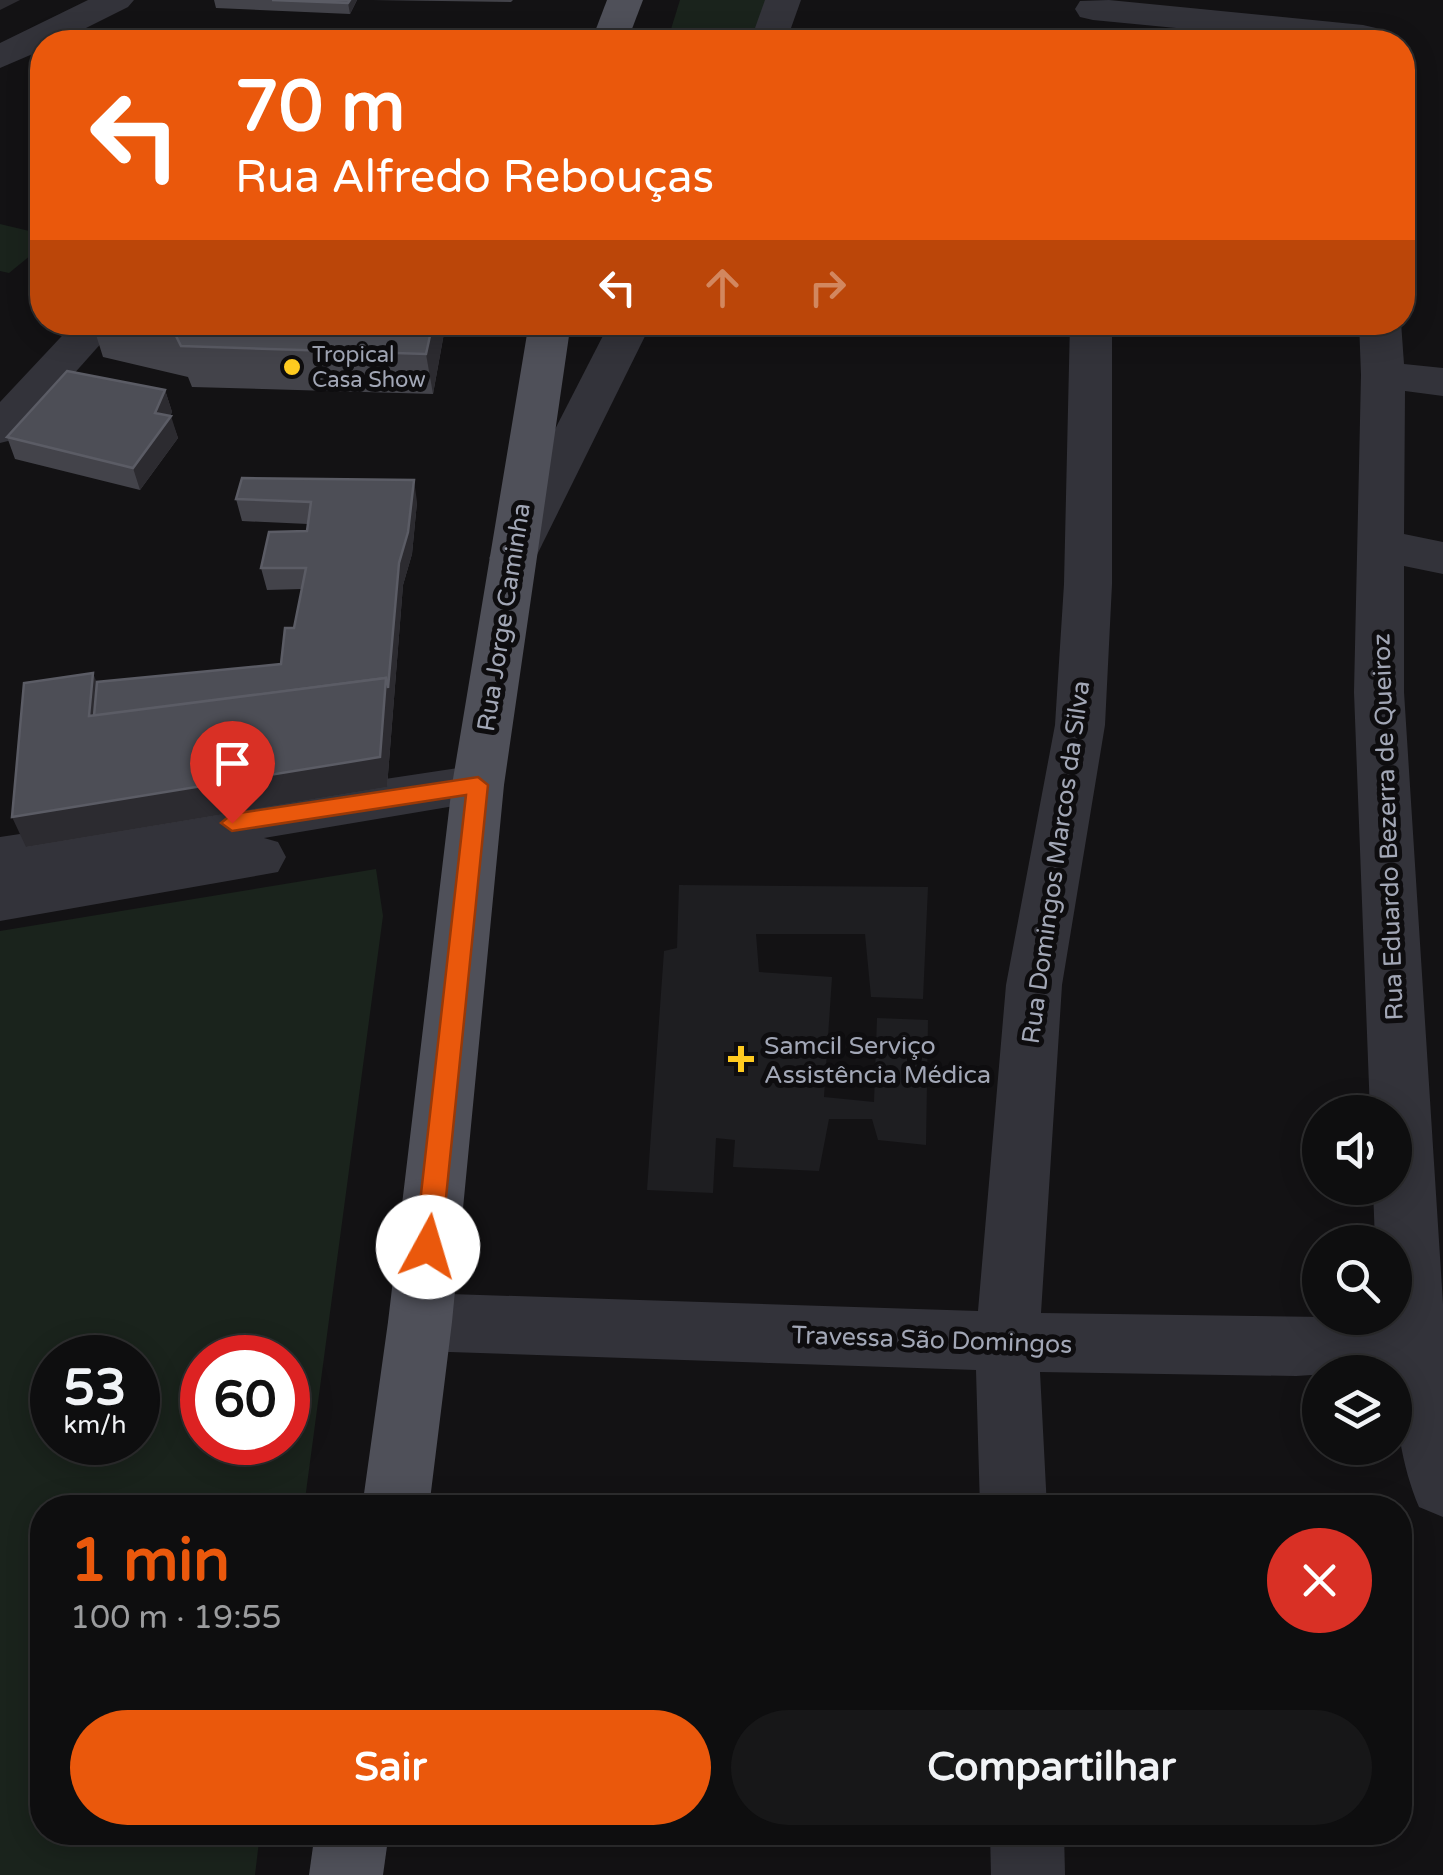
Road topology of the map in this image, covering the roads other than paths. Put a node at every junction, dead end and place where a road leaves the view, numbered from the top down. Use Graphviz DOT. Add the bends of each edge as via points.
graph roads {
  1 [pos="626,0"];
  2 [pos="783,0"];
  3 [pos="94,2"];
  4 [pos="1094,17"];
  5 [pos="1363,26"];
  6 [pos="46,30"];
  7 [pos="614,30"];
  8 [pos="772,30"];
  9 [pos="0,37"];
  10 [pos="30,39"];
  11 [pos="0,57"];
  12 [pos="87,335"];
  13 [pos="548,335"];
  14 [pos="624,335"];
  15 [pos="1091,335"];
  16 [pos="1380,335"];
  17 [pos="1382,375"];
  18 [pos="1443,382"];
  19 [pos="0,429"];
  20 [pos="1378,546"];
  21 [pos="1443,558"];
  22 [pos="512,561"];
  23 [pos="477,803"];
  24 [pos="0,858"];
  25 [pos="0,899"];
  26 [pos="420,1322"];
  27 [pos="1432,1327"];
  28 [pos="1007,1341"];
  29 [pos="1443,1484"];
  30 [pos="397,1495"];
  31 [pos="1013,1495"];
  32 [pos="350,1845"];
  33 [pos="1027,1845"];
  34 [pos="346,1875"];
  35 [pos="1028,1875"];
  1 -- 7 [label="main road"];
  2 -- 8 [label="street"];
  3 -- 6 [label="street"];
  3 -- 9 [label="street"];
  4 -- 5 [label="street"];
  10 -- 11 [label="street"];
  12 -- 19 [label="street"];
  13 -- 22 [label="main road, Rua Jorge Caminha"];
  14 -- 22 [label="street"];
  15 -- 28 [label="street, Rua Domingos Marcos da Silva" via="1080,725 1034,984"];
  16 -- 17 [label="street, Rua Eduardo Bezerra de Queiroz"];
  17 -- 18 [label="street"];
  17 -- 20 [label="street, Rua Eduardo Bezerra de Queiroz"];
  20 -- 21 [label="street"];
  20 -- 27 [label="street, Rua Eduardo Bezerra de Queiroz" via="1379,692"];
  22 -- 23 [label="main road, Rua Jorge Caminha"];
  23 -- 24 [label="street"];
  23 -- 25 [label="street"];
  23 -- 26 [label="main road, Rua Jorge Caminha"];
  26 -- 28 [label="street, Travessa São Domingos"];
  26 -- 30 [label="main road, Rua Jorge Caminha"];
  27 -- 28 [label="street, Travessa São Domingos" via="1352,1344 1296,1346"];
  27 -- 29 [label="street, Rua Eduardo Bezerra de Queiroz"];
  28 -- 31 [label="street, Rua Domingos Marcos da Silva"];
  32 -- 34 [label="main road"];
  33 -- 35 [label="street"];
}
